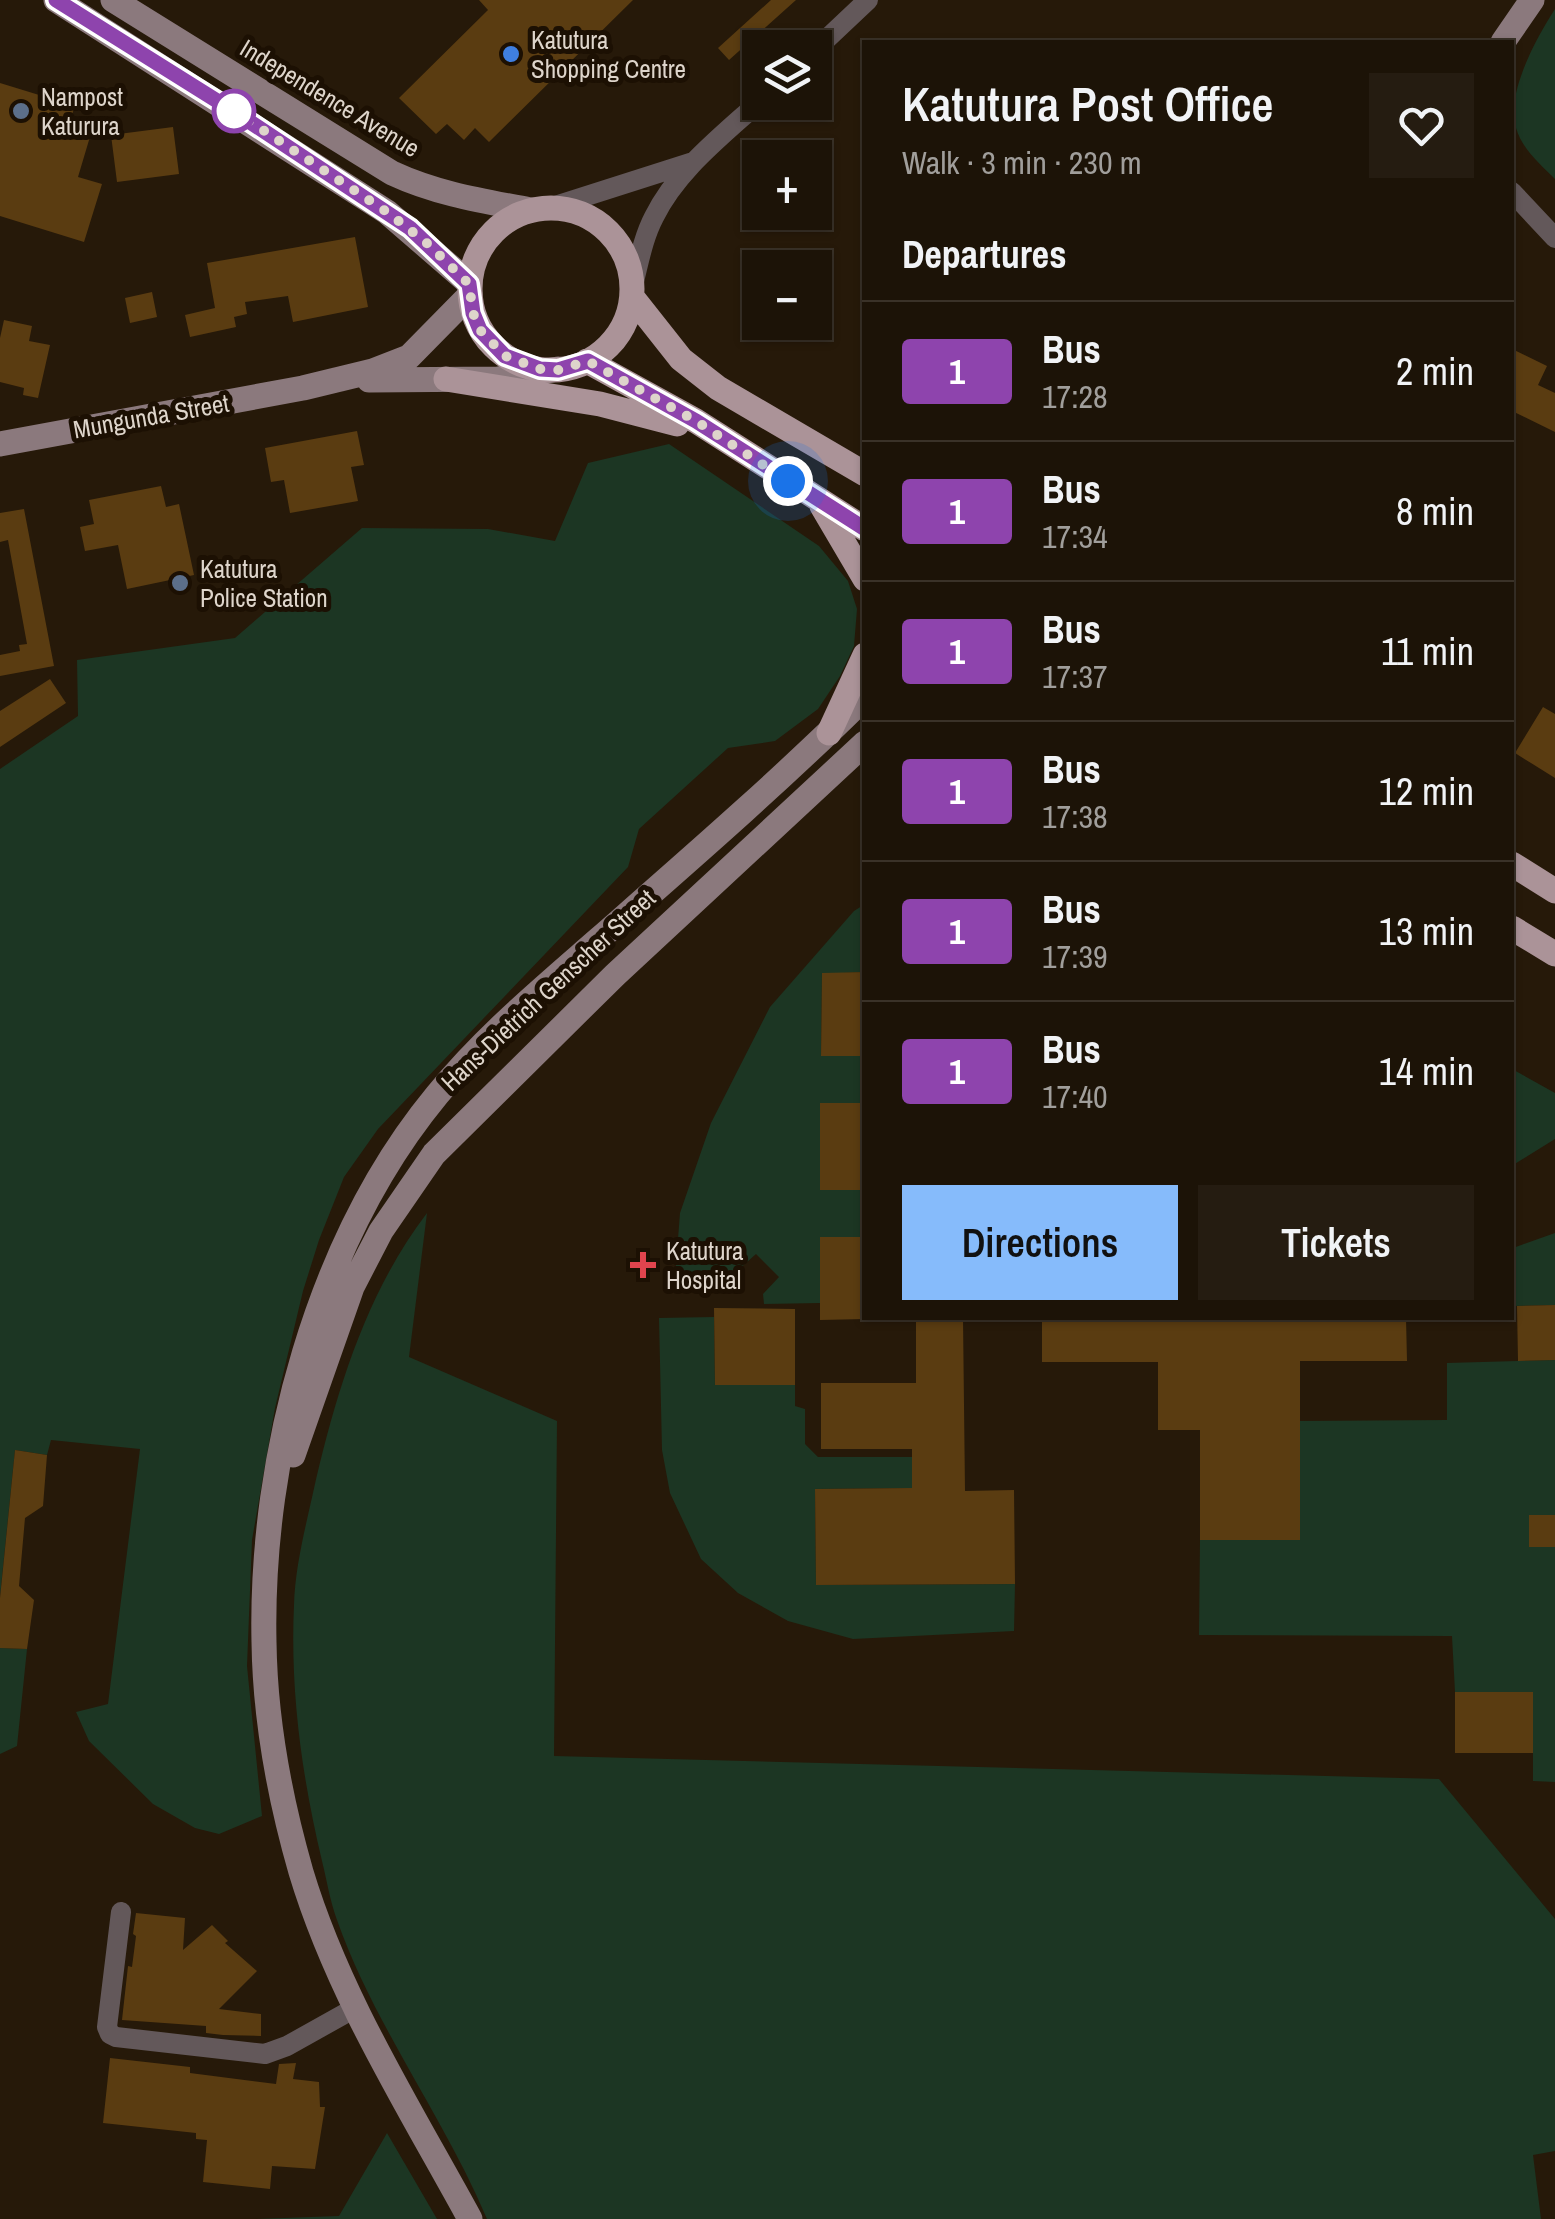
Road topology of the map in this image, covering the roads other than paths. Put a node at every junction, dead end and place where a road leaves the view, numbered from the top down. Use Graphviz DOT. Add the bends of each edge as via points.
graph roads {
  1 [pos="56,0"];
  2 [pos="113,0"];
  3 [pos="868,0"];
  4 [pos="1532,0"];
  5 [pos="832,34"];
  6 [pos="1504,40"];
  7 [pos="742,118"];
  8 [pos="694,162"];
  9 [pos="1514,194"];
  10 [pos="542,209"];
  11 [pos="1555,238"];
  12 [pos="469,289"];
  13 [pos="632,291"];
  14 [pos="588,361"];
  15 [pos="558,370"];
  16 [pos="446,378"];
  17 [pos="334,380"];
  18 [pos="724,440"];
  19 [pos="0,444"];
  20 [pos="862,472"];
  21 [pos="820,502"];
  22 [pos="862,527"];
  23 [pos="862,575"];
  24 [pos="862,662"];
  25 [pos="862,700"];
  26 [pos="829,733"];
  27 [pos="862,746"];
  28 [pos="1514,865"];
  29 [pos="1555,891"];
  30 [pos="1514,929"];
  31 [pos="1555,954"];
  32 [pos="271,1516"];
  33 [pos="121,1912"];
  34 [pos="355,2008"];
  35 [pos="470,2219"];
  1 -- 12 [label="street" via="387,212"];
  2 -- 10 [label="street, Independence Avenue" via="392,173 460,197"];
  3 -- 5 [label="street"];
  4 -- 6 [label="street"];
  7 -- 8 [label="street"];
  8 -- 10 [label="street"];
  8 -- 13 [label="street" via="654,216"];
  9 -- 11 [label="street"];
  10 -- 12 [label="main road" via="495,229 473,263"];
  10 -- 13 [label="main road, Independence Avenue" via="582,214 608,230 620,246"];
  12 -- 15 [label="main road" via="473,313 491,344 522,364"];
  12 -- 17 [label="street" via="409,357"];
  13 -- 14 [label="main road" via="625,323"];
  13 -- 20 [label="main road, Independence Avenue" via="681,360"];
  14 -- 15 [label="main road"];
  14 -- 18 [label="main road"];
  15 -- 16 [label="street"];
  16 -- 17 [label="street"];
  16 -- 18 [label="main road" via="618,408"];
  17 -- 19 [label="street, Mungunda Street"];
  18 -- 21 [label="main road"];
  21 -- 22 [label="main road"];
  21 -- 23 [label="main road"];
  24 -- 26 [label="main road"];
  25 -- 26 [label="street, Hans-Dietrich Genscher Street"];
  26 -- 32 [label="street, Hans-Dietrich Genscher Street" via="530,1000 414,1124 344,1244 320,1306 285,1427"];
  27 -- 32 [label="street, Hans-Dietrich Genscher Street" via="480,1105 413,1181 352,1287"];
  28 -- 29 [label="main road"];
  30 -- 31 [label="main road"];
  32 -- 34 [label="street, Hans-Dietrich Genscher Street" via="264,1640 280,1778 301,1872"];
  33 -- 34 [label="street" via="107,2027 116,2037 265,2054"];
  34 -- 35 [label="street, Hans-Dietrich Genscher Street"];
}
